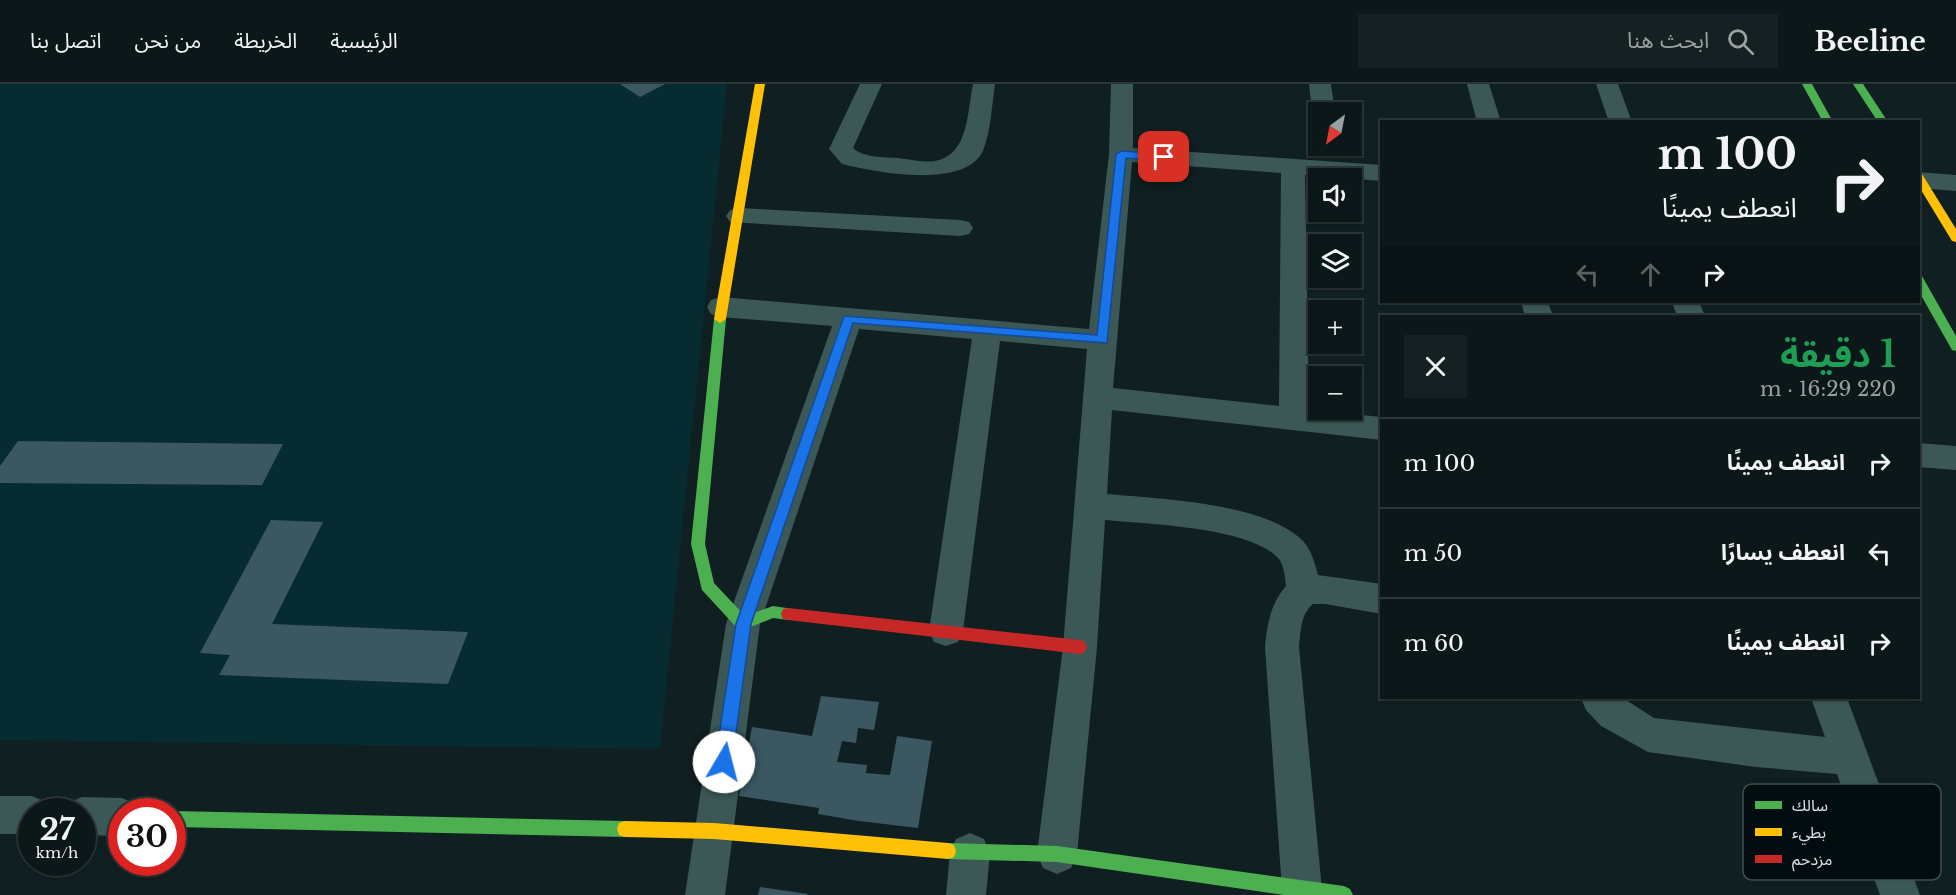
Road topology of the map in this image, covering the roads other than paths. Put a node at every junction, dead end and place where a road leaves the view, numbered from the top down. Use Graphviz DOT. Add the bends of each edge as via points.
graph roads {
  1 [pos="760,84"];
  2 [pos="871,84"];
  3 [pos="984,84"];
  4 [pos="1121,84"];
  5 [pos="1320,84"];
  6 [pos="1478,84"];
  7 [pos="1607,84"];
  8 [pos="1807,84"];
  9 [pos="1858,84"];
  10 [pos="1323,102"];
  11 [pos="1488,120"];
  12 [pos="1620,120"];
  13 [pos="1827,120"];
  14 [pos="1882,120"];
  15 [pos="1121,154"];
  16 [pos="1293,167"];
  17 [pos="1308,168"];
  18 [pos="1362,172"];
  19 [pos="1380,173"];
  20 [pos="1920,179"];
  21 [pos="1956,183"];
  22 [pos="739,216"];
  23 [pos="960,228"];
  24 [pos="1956,238"];
  25 [pos="1920,283"];
  26 [pos="721,307"];
  27 [pos="848,319"];
  28 [pos="987,330"];
  29 [pos="1102,340"];
  30 [pos="1956,347"];
  31 [pos="1100,398"];
  32 [pos="1294,420"];
  33 [pos="1380,429"];
  34 [pos="1920,455"];
  35 [pos="1956,458"];
  36 [pos="1092,506"];
  37 [pos="1304,591"];
  38 [pos="1380,599"];
  39 [pos="743,624"];
  40 [pos="946,631"];
  41 [pos="1080,647"];
  42 [pos="1600,699"];
  43 [pos="1829,699"];
  44 [pos="1851,757"];
  45 [pos="1861,784"];
  46 [pos="0,814"];
  47 [pos="18,815"];
  48 [pos="186,819"];
  49 [pos="714,831"];
  50 [pos="970,853"];
  51 [pos="1057,854"];
  52 [pos="1895,880"];
  53 [pos="1302,890"];
  54 [pos="705,895"];
  55 [pos="966,895"];
  56 [pos="1344,895"];
  57 [pos="1900,895"];
  1 -- 22 [label="street"];
  2 -- 3 [label="street" via="841,149 851,159 933,169 956,163 972,149"];
  4 -- 15 [label="street"];
  5 -- 10 [label="street"];
  6 -- 11 [label="street"];
  7 -- 12 [label="street"];
  8 -- 13 [label="street"];
  9 -- 14 [label="street"];
  15 -- 16 [label="street"];
  15 -- 29 [label="street"];
  16 -- 17 [label="street"];
  16 -- 32 [label="street"];
  18 -- 19 [label="street"];
  20 -- 21 [label="street"];
  20 -- 24 [label="street"];
  22 -- 23 [label="street"];
  22 -- 26 [label="street"];
  25 -- 30 [label="street"];
  26 -- 27 [label="street"];
  26 -- 39 [label="street" via="699,544 707,586"];
  27 -- 28 [label="street"];
  27 -- 39 [label="street"];
  28 -- 29 [label="street"];
  28 -- 40 [label="street"];
  29 -- 31 [label="street"];
  31 -- 32 [label="street"];
  31 -- 36 [label="street"];
  32 -- 33 [label="street"];
  34 -- 35 [label="street"];
  36 -- 37 [label="street" via="1186,515 1257,529 1290,550 1301,571"];
  36 -- 41 [label="street"];
  37 -- 38 [label="street" via="1318,589"];
  37 -- 53 [label="street" via="1294,597 1287,612 1282,647"];
  39 -- 40 [label="street" via="773,612"];
  39 -- 49 [label="street"];
  40 -- 41 [label="street"];
  41 -- 51 [label="street"];
  42 -- 44 [label="street" via="1623,720 1648,735"];
  43 -- 44 [label="street"];
  44 -- 45 [label="street"];
  46 -- 47 [label="street"];
  48 -- 49 [label="street"];
  49 -- 50 [label="street"];
  49 -- 54 [label="street"];
  50 -- 51 [label="street"];
  50 -- 55 [label="street"];
  51 -- 53 [label="street"];
  52 -- 57 [label="street"];
  53 -- 56 [label="street"];
}
